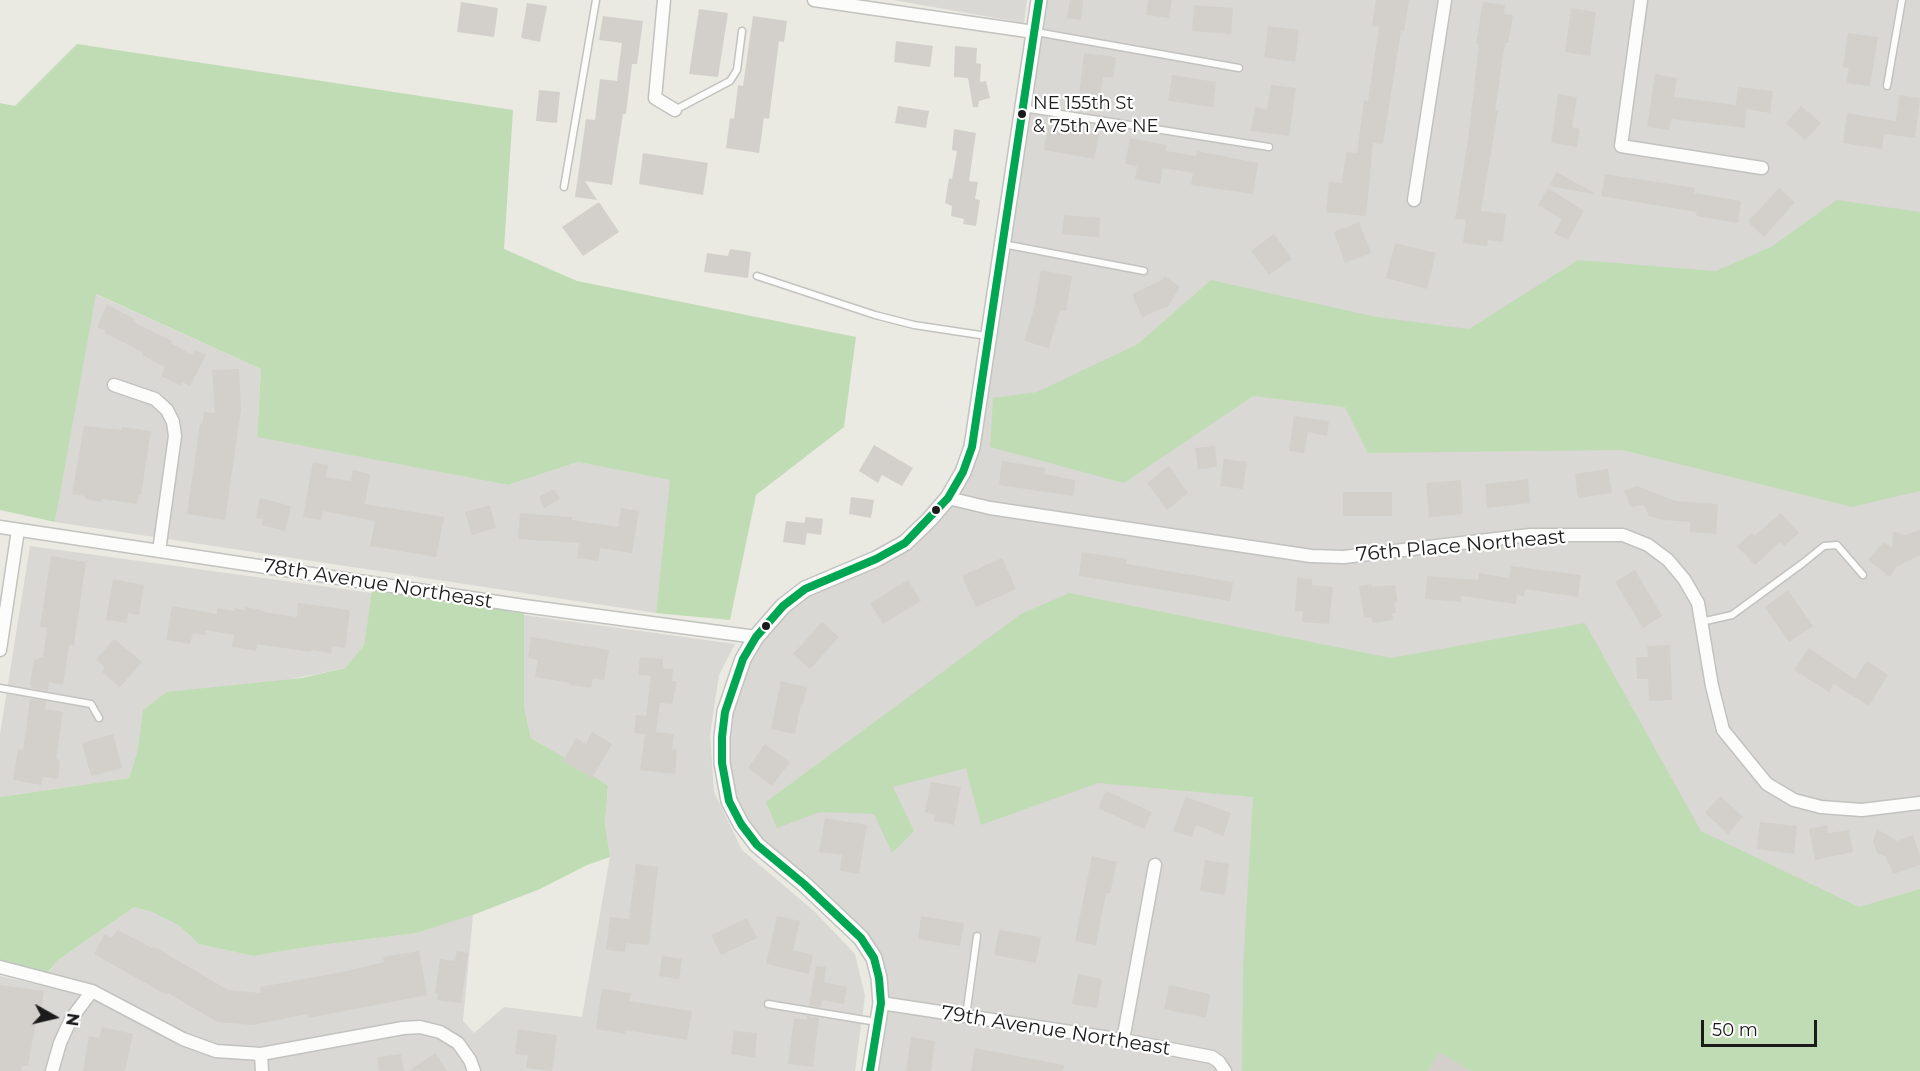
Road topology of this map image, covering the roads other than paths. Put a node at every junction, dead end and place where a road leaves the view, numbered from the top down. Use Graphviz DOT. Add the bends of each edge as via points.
graph roads {
  1 [pos="596,0"];
  2 [pos="664,0"];
  3 [pos="814,0"];
  4 [pos="1039,0"];
  5 [pos="1445,0"];
  6 [pos="1641,0"];
  7 [pos="1902,0"];
  8 [pos="742,31"];
  9 [pos="1034,32"];
  10 [pos="1239,68"];
  11 [pos="1887,86"];
  12 [pos="1022,108"];
  13 [pos="675,110"];
  14 [pos="1269,147"];
  15 [pos="1762,168"];
  16 [pos="564,187"];
  17 [pos="1414,200"];
  18 [pos="1002,244"];
  19 [pos="1144,271"];
  20 [pos="757,276"];
  21 [pos="988,336"];
  22 [pos="114,385"];
  23 [pos="948,498"];
  24 [pos="0,527"];
  25 [pos="18,530"];
  26 [pos="159,551"];
  27 [pos="1863,575"];
  28 [pos="1701,622"];
  29 [pos="756,637"];
  30 [pos="0,650"];
  31 [pos="0,688"];
  32 [pos="99,718"];
  33 [pos="1920,803"];
  34 [pos="1155,865"];
  35 [pos="977,936"];
  36 [pos="0,967"];
  37 [pos="92,991"];
  38 [pos="881,1003"];
  39 [pos="768,1004"];
  40 [pos="966,1016"];
  41 [pos="878,1022"];
  42 [pos="1123,1040"];
  43 [pos="261,1054"];
  44 [pos="52,1071"];
  45 [pos="262,1071"];
  46 [pos="474,1071"];
  47 [pos="870,1071"];
  48 [pos="1225,1071"];
  1 -- 16 [label="lane"];
  2 -- 13 [label="street" via="655,98"];
  3 -- 9 [label="street"];
  4 -- 9 [label="street"];
  5 -- 17 [label="street"];
  6 -- 15 [label="street" via="1621,146"];
  7 -- 11 [label="lane"];
  8 -- 13 [label="lane" via="737,70 730,81"];
  9 -- 10 [label="lane"];
  9 -- 12 [label="street"];
  12 -- 14 [label="lane"];
  12 -- 18 [label="street"];
  18 -- 19 [label="lane"];
  18 -- 21 [label="street"];
  20 -- 21 [label="lane" via="894,320"];
  21 -- 23 [label="street" via="972,447"];
  22 -- 26 [label="street" via="155,399 173,422 175,436"];
  23 -- 28 [label="street, 76th Place Northeast" via="990,508 1311,556 1344,557 1530,535 1623,535 1648,545 1668,560 1698,603"];
  23 -- 29 [label="street" via="905,543 805,589 783,606"];
  24 -- 25 [label="street, 78th Avenue Northeast"];
  25 -- 26 [label="street, 78th Avenue Northeast"];
  25 -- 30 [label="street"];
  26 -- 29 [label="street, 78th Avenue Northeast"];
  27 -- 28 [label="lane" via="1838,545 1824,546 1732,615"];
  28 -- 33 [label="street, 76th Place Northeast" via="1723,730 1767,784 1794,800 1821,807 1862,810"];
  29 -- 38 [label="street" via="740,667 725,712 722,763 729,801 757,845 861,938 874,958"];
  31 -- 32 [label="lane" via="91,704"];
  34 -- 42 [label="street"];
  35 -- 40 [label="lane"];
  36 -- 37 [label="street"];
  37 -- 43 [label="street" via="183,1039 216,1051"];
  37 -- 44 [label="street" via="71,1019"];
  38 -- 40 [label="street, 79th Avenue Northeast"];
  38 -- 41 [label="street"];
  39 -- 41 [label="lane"];
  40 -- 42 [label="street, 79th Avenue Northeast"];
  41 -- 47 [label="street"];
  42 -- 48 [label="street, 79th Avenue Northeast" via="1212,1057"];
  43 -- 45 [label="street"];
  43 -- 46 [label="street" via="420,1027 440,1032 458,1043"];
}
